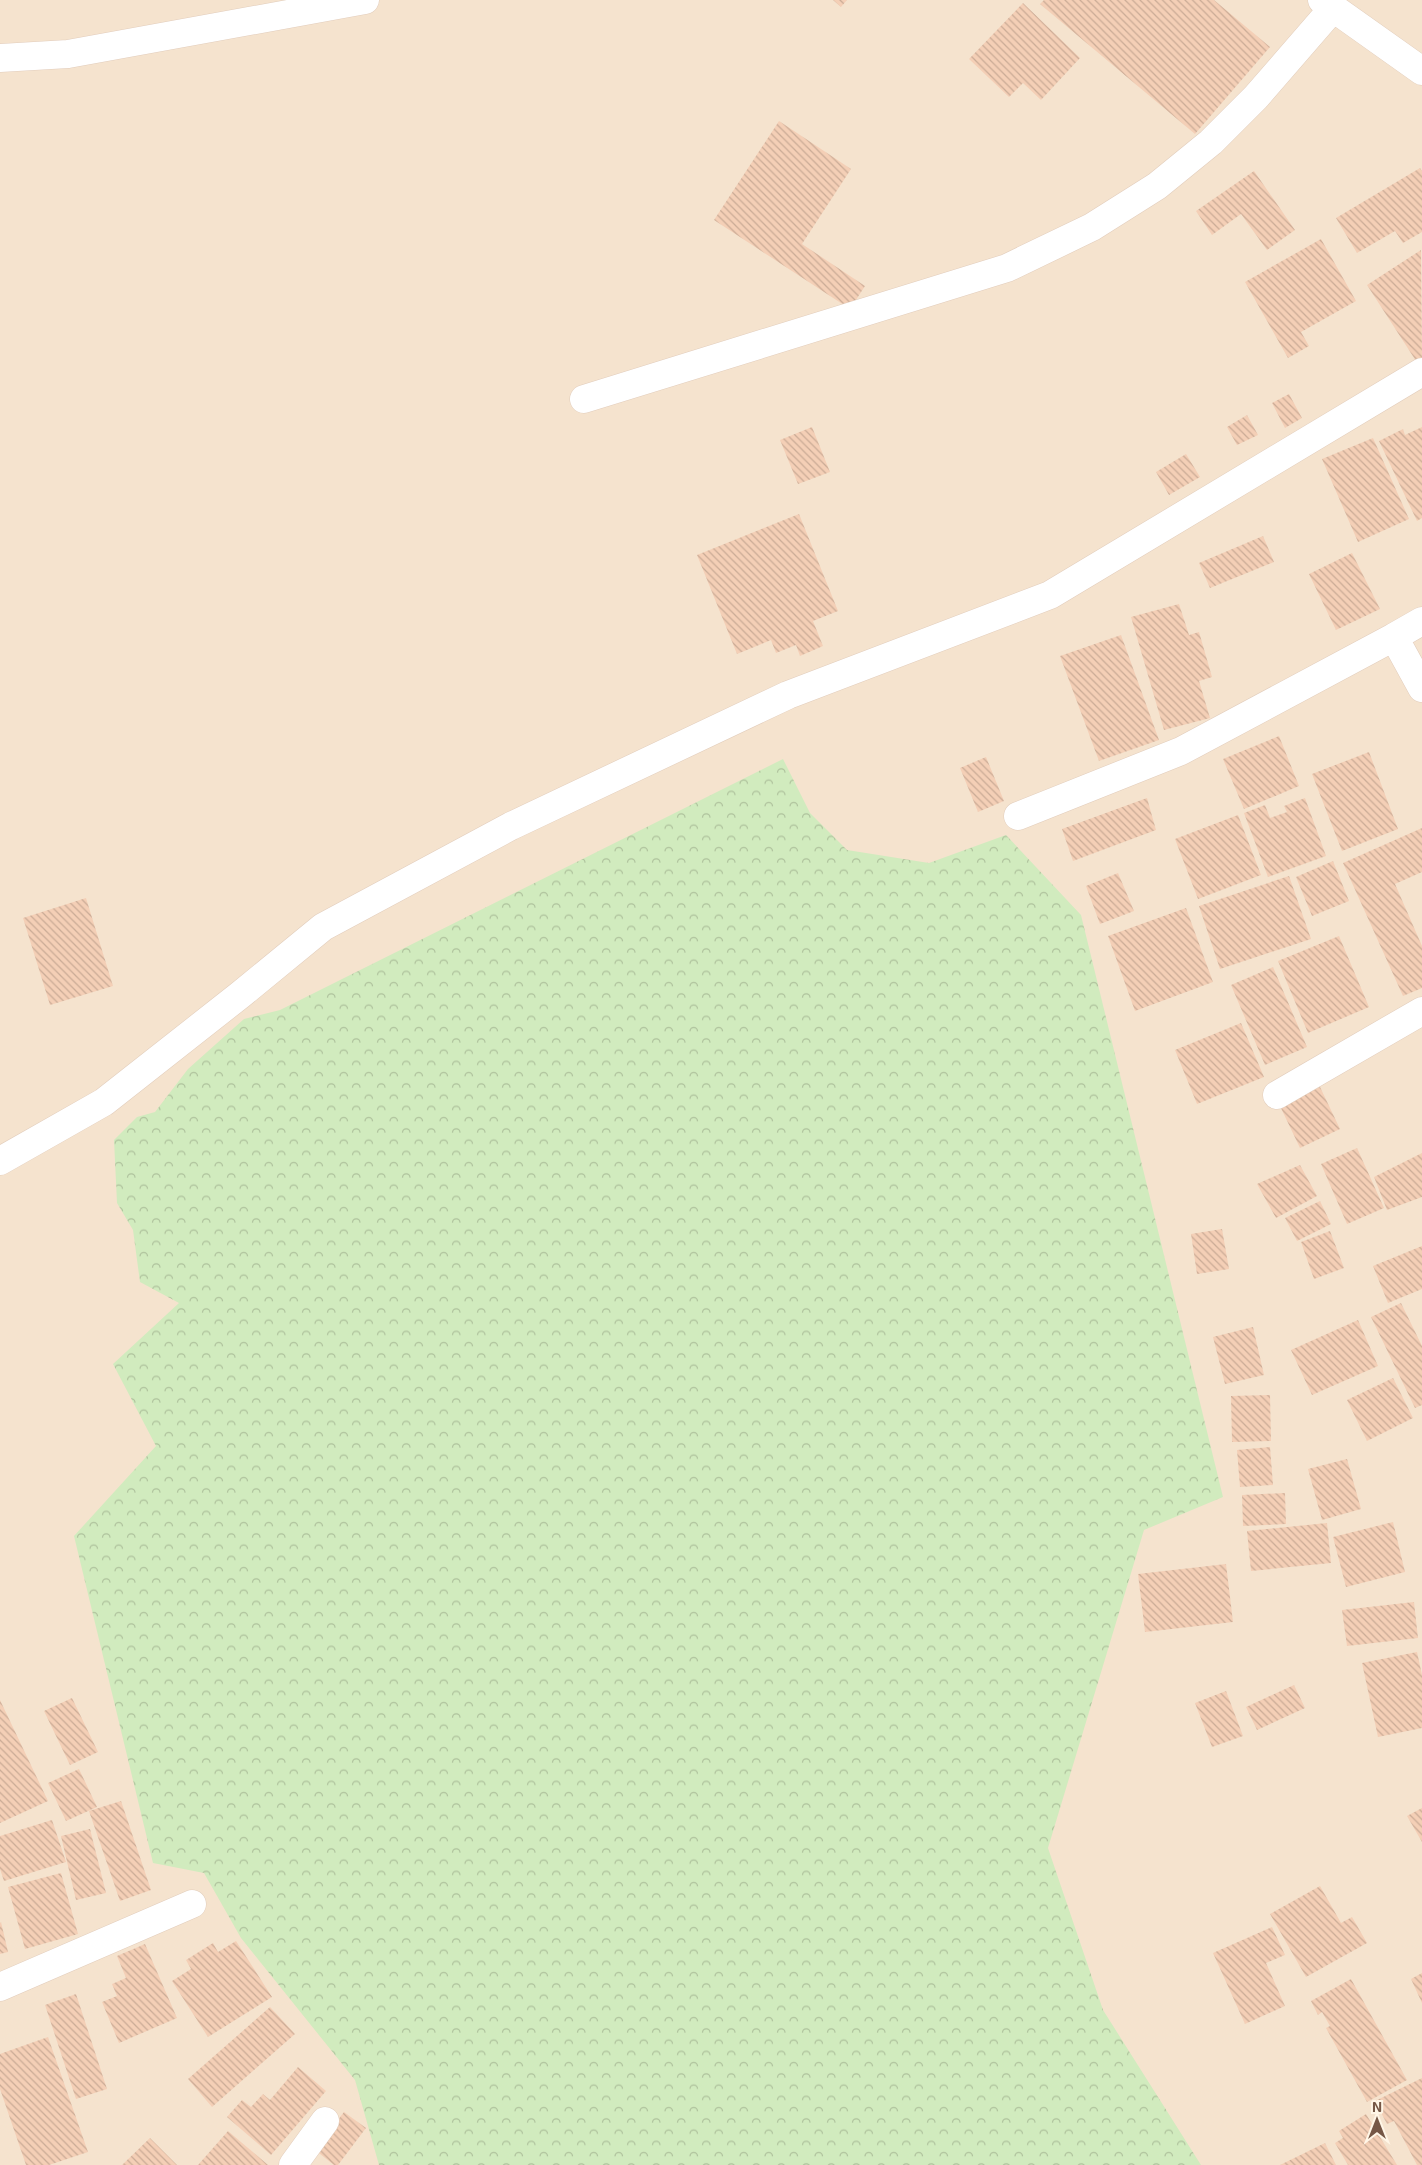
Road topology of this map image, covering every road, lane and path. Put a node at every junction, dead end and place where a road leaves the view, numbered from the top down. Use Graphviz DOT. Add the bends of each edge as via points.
graph roads {
  1 [pos="365,0"];
  2 [pos="1328,4"];
  3 [pos="0,58"];
  4 [pos="1422,71"];
  5 [pos="1422,372"];
  6 [pos="584,399"];
  7 [pos="1422,620"];
  8 [pos="1394,637"];
  9 [pos="1422,688"];
  10 [pos="1018,816"];
  11 [pos="1422,1012"];
  12 [pos="1277,1095"];
  13 [pos="0,1161"];
  14 [pos="192,1904"];
  15 [pos="0,1988"];
  16 [pos="325,2121"];
  17 [pos="293,2165"];
  1 -- 3 [label="street" via="68,54"];
  2 -- 4 [label="street"];
  2 -- 6 [label="street" via="1256,97 1211,142 1157,186 1092,227 1007,268"];
  5 -- 13 [label="street" via="1050,596 788,695 511,826 323,927 104,1102"];
  7 -- 8 [label="street"];
  8 -- 9 [label="street"];
  8 -- 10 [label="street" via="1180,751"];
  11 -- 12 [label="street"];
  14 -- 15 [label="street"];
  16 -- 17 [label="street"];
}
